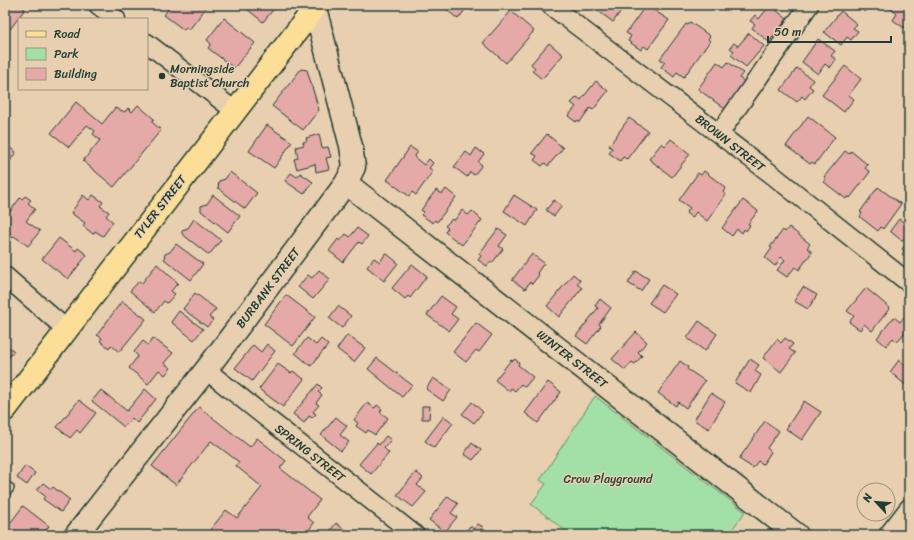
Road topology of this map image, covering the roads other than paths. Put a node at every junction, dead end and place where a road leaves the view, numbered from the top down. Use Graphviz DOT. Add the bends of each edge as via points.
graph roads {
  1 [pos="98,5"];
  2 [pos="809,5"];
  3 [pos="553,6"];
  4 [pos="316,7"];
  5 [pos="115,18"];
  6 [pos="148,44"];
  7 [pos="235,111"];
  8 [pos="719,134"];
  9 [pos="346,183"];
  10 [pos="5,276"];
  11 [pos="909,283"];
  12 [pos="66,329"];
  13 [pos="206,370"];
  14 [pos="5,410"];
  15 [pos="909,508"];
  16 [pos="76,535"];
  17 [pos="416,535"];
  18 [pos="798,535"];
  19 [pos="888,535"];
  1 -- 5 [label="street"];
  2 -- 8 [label="street"];
  3 -- 8 [label="street, BROWN STREET"];
  4 -- 7 [label="main road, TYLER STREET"];
  4 -- 9 [label="street, BURBANK STREET" via="351,146 354,167"];
  6 -- 7 [label="street"];
  7 -- 12 [label="main road, TYLER STREET"];
  8 -- 11 [label="street, BROWN STREET"];
  9 -- 13 [label="street, BURBANK STREET"];
  9 -- 18 [label="street, WINTER STREET"];
  10 -- 12 [label="street"];
  12 -- 14 [label="main road, TYLER STREET"];
  13 -- 16 [label="street, BURBANK STREET"];
  13 -- 17 [label="street, SPRING STREET"];
  15 -- 19 [label="street"];
}
